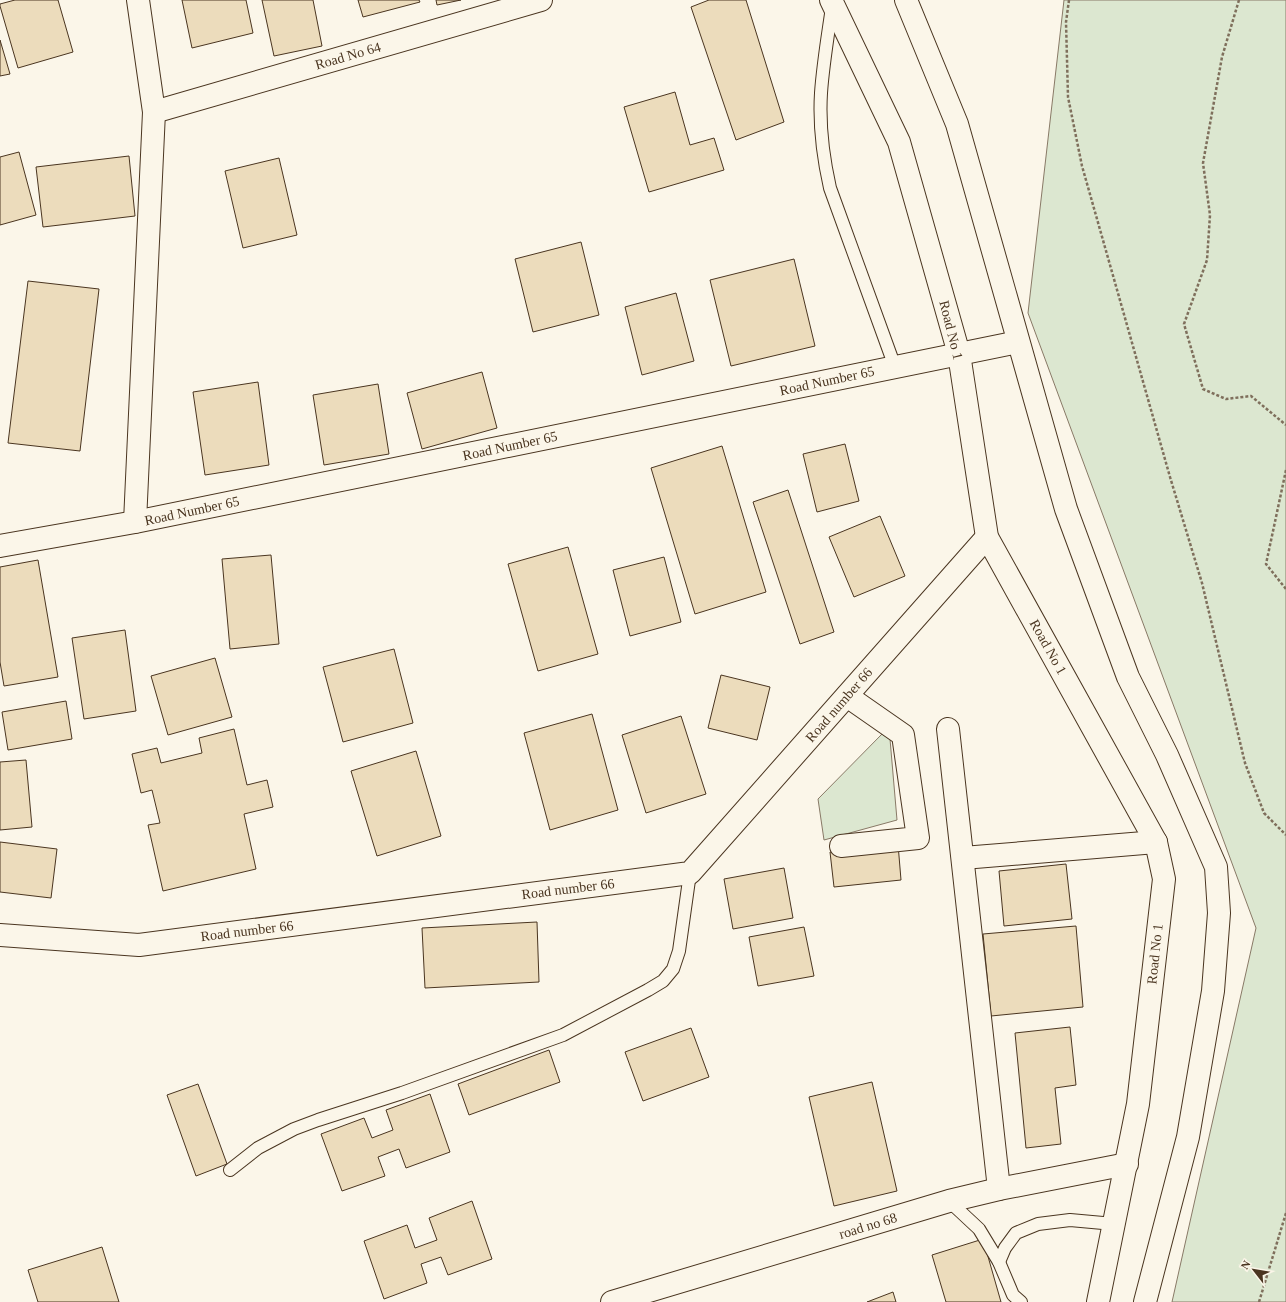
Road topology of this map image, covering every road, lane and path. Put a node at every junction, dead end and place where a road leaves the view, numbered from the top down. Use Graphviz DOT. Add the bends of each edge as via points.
graph roads {
  1 [pos="138,0"];
  2 [pos="542,0"];
  3 [pos="906,0"];
  4 [pos="1069,0"];
  5 [pos="1239,0"];
  6 [pos="832,1"];
  7 [pos="154,112"];
  8 [pos="1018,342"];
  9 [pos="958,354"];
  10 [pos="894,367"];
  11 [pos="1286,425"];
  12 [pos="1286,470"];
  13 [pos="135,522"];
  14 [pos="988,537"];
  15 [pos="0,546"];
  16 [pos="1286,590"];
  17 [pos="847,696"];
  18 [pos="948,729"];
  19 [pos="1286,835"];
  20 [pos="1156,842"];
  21 [pos="841,846"];
  22 [pos="963,858"];
  23 [pos="690,873"];
  24 [pos="0,935"];
  25 [pos="1127,1164"];
  26 [pos="230,1170"];
  27 [pos="999,1188"];
  28 [pos="949,1201"];
  29 [pos="1286,1213"];
  30 [pos="1114,1224"];
  31 [pos="999,1262"];
  32 [pos="612,1302"];
  33 [pos="1020,1302"];
  34 [pos="1098,1302"];
  35 [pos="1145,1302"];
  36 [pos="1259,1302"];
  1 -- 7 [label="street"];
  2 -- 7 [label="street, Road No 64"];
  3 -- 8 [label="street" via="957,124"];
  4 -- 19 [label="path" via="1066,22 1068,97 1082,166 1202,583 1245,763 1264,813"];
  5 -- 11 [label="path" via="1222,57 1203,163 1210,215 1207,260 1184,324 1203,389 1226,399 1251,396"];
  6 -- 9 [label="street, Road No 1" via="900,142"];
  6 -- 10 [label="lane" via="821,93 824,160 830,188"];
  7 -- 13 [label="street"];
  8 -- 9 [label="street, Road Number 65"];
  8 -- 35 [label="street" via="1066,508 1128,677 1167,755 1216,867 1219,913 1213,991 1188,1137"];
  9 -- 10 [label="street, Road Number 65"];
  9 -- 14 [label="street, Road No 1"];
  10 -- 13 [label="street, Road Number 65"];
  12 -- 16 [label="path" via="1266,564"];
  13 -- 15 [label="street, Road Number 65"];
  14 -- 17 [label="street, Road number 66"];
  14 -- 20 [label="street, Road No 1"];
  17 -- 21 [label="street" via="903,735 918,838"];
  17 -- 23 [label="street, Road number 66"];
  18 -- 22 [label="street"];
  20 -- 22 [label="street"];
  20 -- 25 [label="street, Road No 1" via="1164,879 1138,1104"];
  22 -- 27 [label="street"];
  23 -- 24 [label="street, Road number 66" via="139,945"];
  23 -- 26 [label="lane" via="679,951 673,969 663,981 563,1035 294,1129 258,1148"];
  25 -- 27 [label="street, road no 68"];
  25 -- 30 [label="street, Road No 1"];
  27 -- 28 [label="street, road no 68"];
  28 -- 31 [label="lane" via="979,1229"];
  28 -- 32 [label="street, road no 68"];
  29 -- 36 [label="path"];
  30 -- 31 [label="lane" via="1070,1220 1038,1224 1016,1233"];
  30 -- 34 [label="street, Road No 1"];
  31 -- 33 [label="lane" via="1013,1295"];
}
